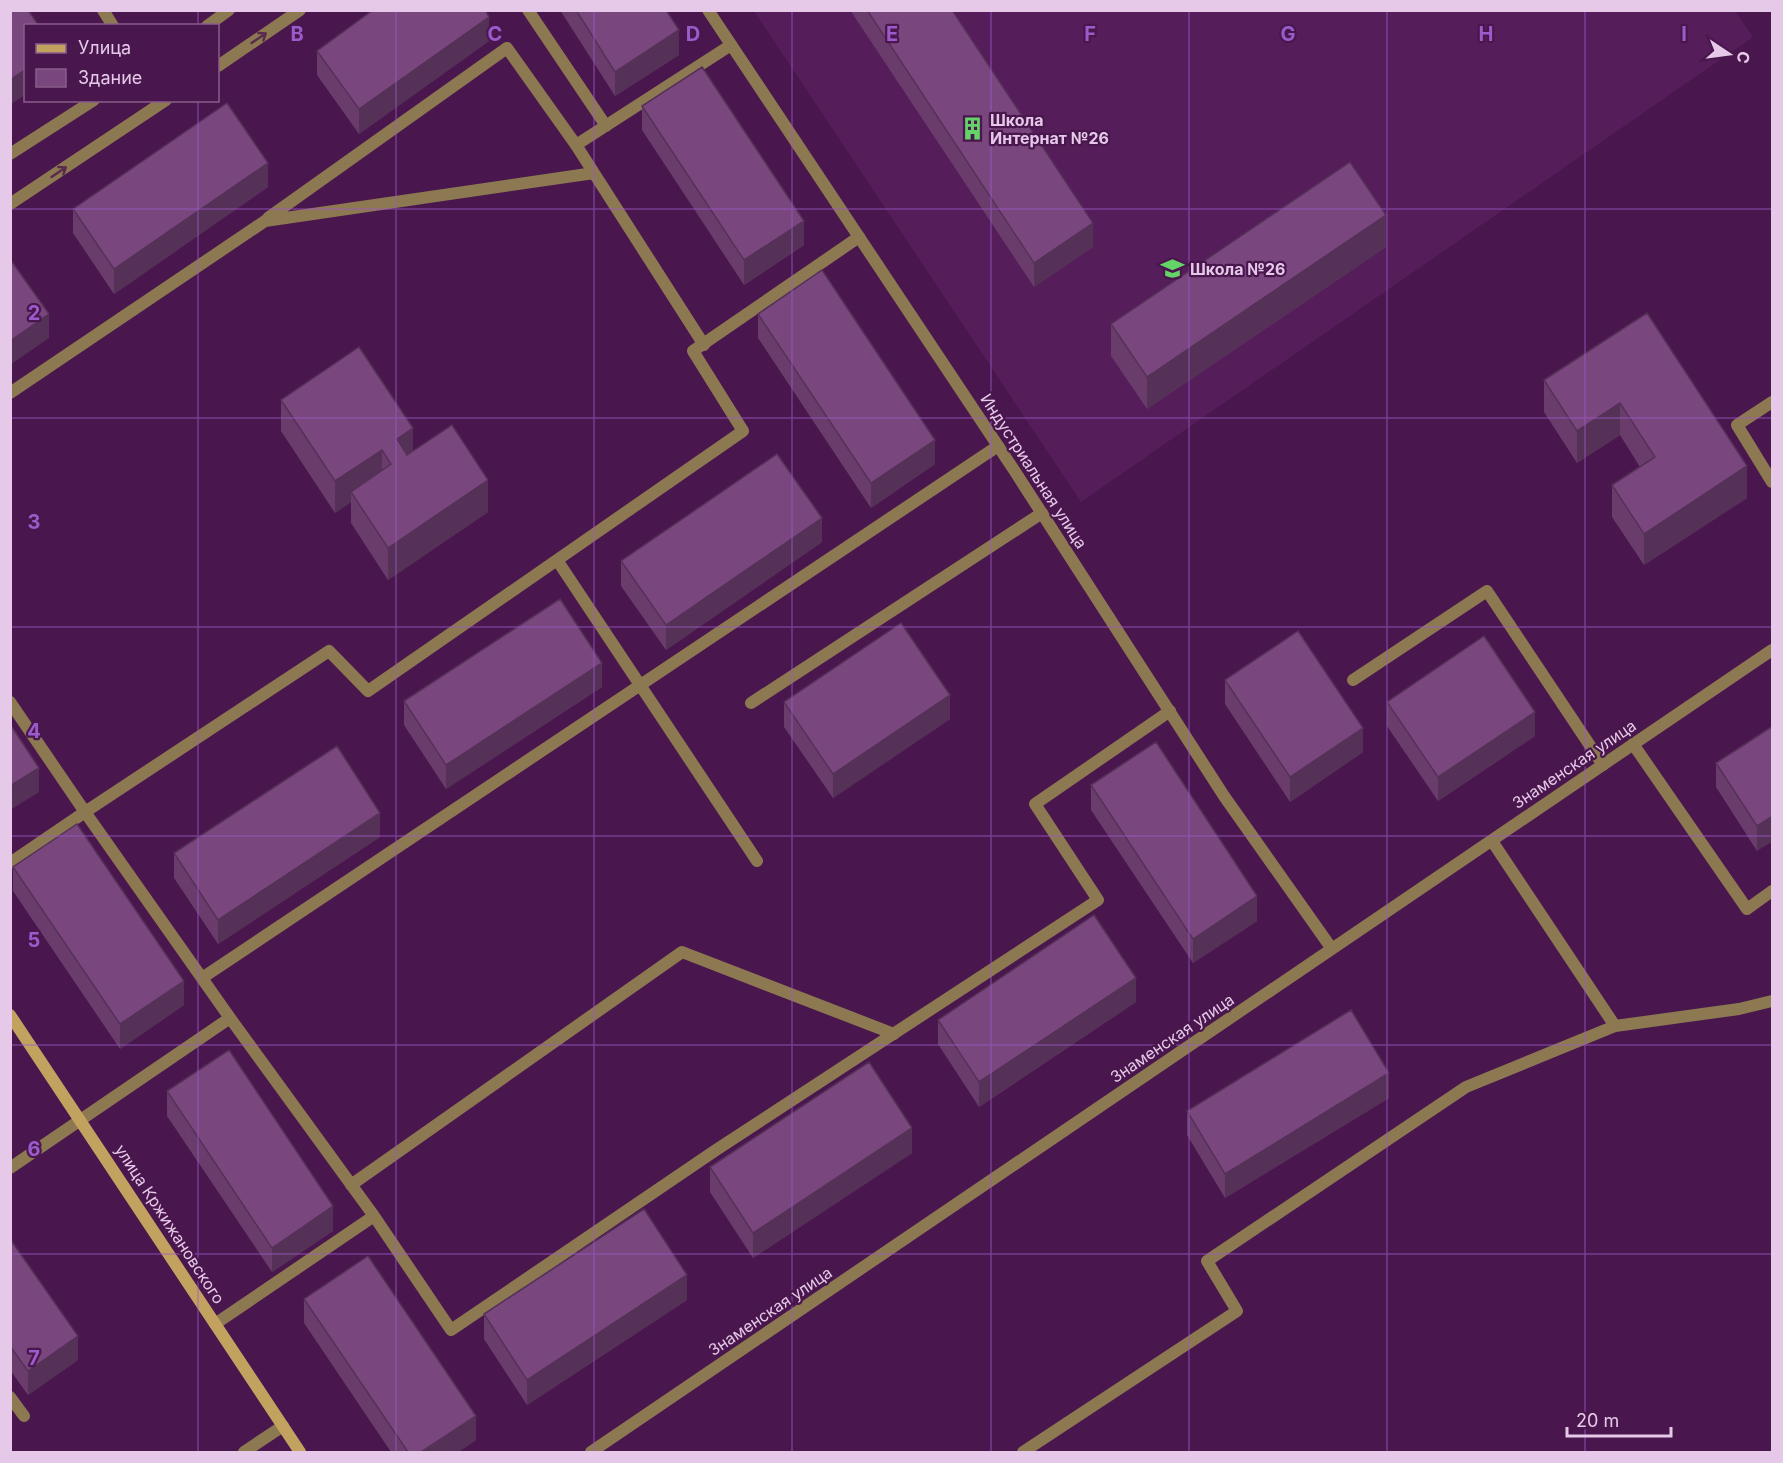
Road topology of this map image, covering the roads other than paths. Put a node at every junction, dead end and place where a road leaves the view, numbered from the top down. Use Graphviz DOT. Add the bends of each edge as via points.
graph roads {
  1 [pos="103,10"];
  2 [pos="229,10"];
  3 [pos="300,10"];
  4 [pos="528,10"];
  5 [pos="708,10"];
  6 [pos="112,24"];
  7 [pos="210,24"];
  8 [pos="731,45"];
  9 [pos="219,65"];
  10 [pos="91,102"];
  11 [pos="163,102"];
  12 [pos="606,126"];
  13 [pos="576,145"];
  14 [pos="10,154"];
  15 [pos="594,173"];
  16 [pos="10,204"];
  17 [pos="265,220"];
  18 [pos="859,237"];
  19 [pos="704,345"];
  20 [pos="10,393"];
  21 [pos="1773,402"];
  22 [pos="998,446"];
  23 [pos="1773,482"];
  24 [pos="1042,513"];
  25 [pos="557,560"];
  26 [pos="1773,650"];
  27 [pos="1353,681"];
  28 [pos="640,684"];
  29 [pos="10,702"];
  30 [pos="751,703"];
  31 [pos="1170,711"];
  32 [pos="1633,744"];
  33 [pos="1603,765"];
  34 [pos="85,812"];
  35 [pos="1492,841"];
  36 [pos="757,861"];
  37 [pos="10,862"];
  38 [pos="1773,891"];
  39 [pos="1332,949"];
  40 [pos="202,978"];
  41 [pos="1773,1001"];
  42 [pos="10,1015"];
  43 [pos="230,1018"];
  44 [pos="1615,1026"];
  45 [pos="894,1034"];
  46 [pos="81,1120"];
  47 [pos="10,1168"];
  48 [pos="351,1185"];
  49 [pos="374,1216"];
  50 [pos="215,1324"];
  51 [pos="10,1397"];
  52 [pos="24,1416"];
  53 [pos="283,1426"];
  54 [pos="244,1452"];
  55 [pos="300,1452"];
  56 [pos="591,1452"];
  57 [pos="1023,1452"];
  1 -- 6 [label="street"];
  2 -- 7 [label="street"];
  9 -- 3 [label="street, one-way"];
  4 -- 12 [label="street"];
  5 -- 8 [label="street, Индустриальная улица"];
  8 -- 12 [label="street"];
  8 -- 18 [label="street, Индустриальная улица"];
  10 -- 14 [label="street"];
  16 -- 11 [label="street, one-way"];
  12 -- 13 [label="street"];
  13 -- 15 [label="street"];
  13 -- 17 [label="street" via="507,48"];
  15 -- 17 [label="street"];
  15 -- 19 [label="street"];
  17 -- 20 [label="street"];
  18 -- 19 [label="street"];
  18 -- 22 [label="street, Индустриальная улица"];
  19 -- 25 [label="street" via="693,351 743,431"];
  21 -- 23 [label="street" via="1737,425"];
  22 -- 24 [label="street, Индустриальная улица"];
  22 -- 28 [label="street"];
  24 -- 30 [label="street"];
  24 -- 31 [label="street, Индустриальная улица"];
  25 -- 28 [label="street"];
  25 -- 34 [label="street" via="368,692 329,651"];
  26 -- 32 [label="street, Знаменская улица"];
  27 -- 33 [label="street" via="1487,591"];
  28 -- 36 [label="street"];
  28 -- 40 [label="street"];
  29 -- 34 [label="street"];
  31 -- 39 [label="street, Индустриальная улица" via="1224,796"];
  31 -- 45 [label="street" via="1035,804 1098,900"];
  32 -- 33 [label="street, Знаменская улица"];
  32 -- 38 [label="street" via="1747,909"];
  33 -- 35 [label="street, Знаменская улица"];
  34 -- 37 [label="street"];
  34 -- 40 [label="street"];
  35 -- 39 [label="street, Знаменская улица"];
  35 -- 44 [label="street"];
  39 -- 56 [label="street, Знаменская улица"];
  40 -- 43 [label="street"];
  41 -- 44 [label="street"];
  42 -- 46 [label="street, улица Кржижановского"];
  43 -- 46 [label="street"];
  43 -- 48 [label="street"];
  44 -- 57 [label="street" via="1466,1087 1207,1261 1237,1311"];
  45 -- 48 [label="street" via="682,952"];
  45 -- 49 [label="street" via="452,1330"];
  46 -- 47 [label="street"];
  46 -- 50 [label="street, улица Кржижановского"];
  48 -- 49 [label="street"];
  49 -- 50 [label="street"];
  50 -- 53 [label="street, улица Кржижановского"];
  51 -- 52 [label="street"];
  53 -- 54 [label="street"];
  53 -- 55 [label="street, улица Кржижановского"];
}
